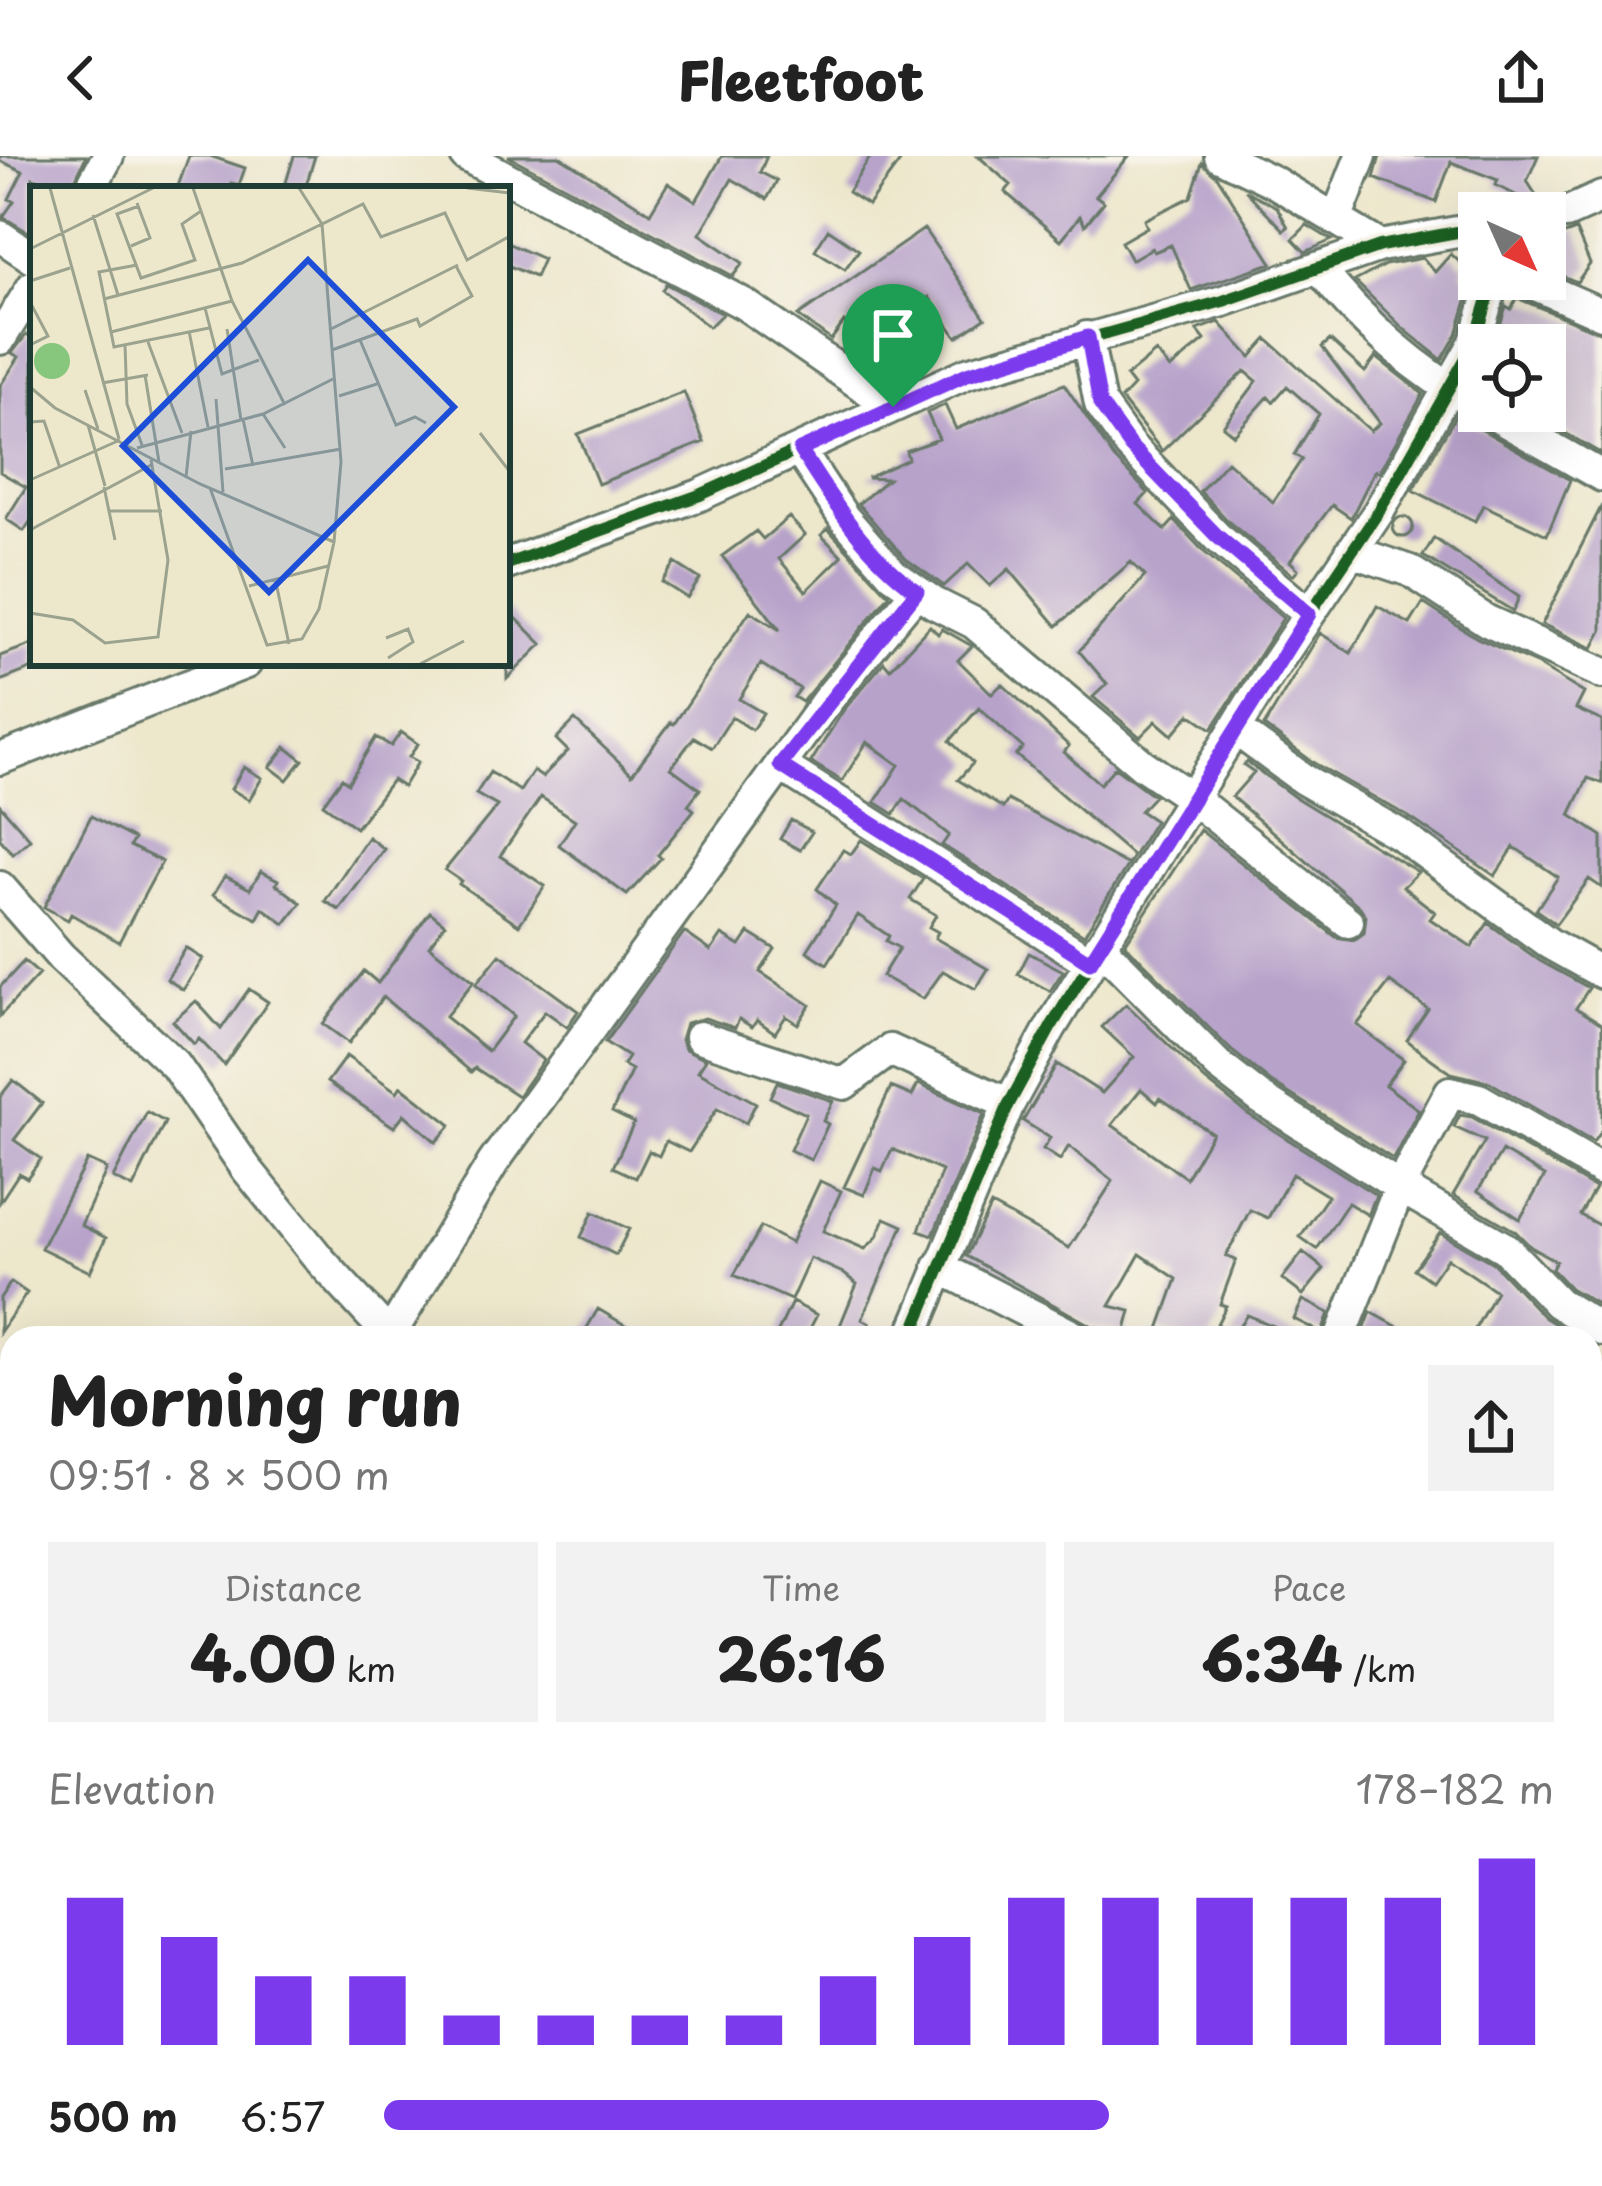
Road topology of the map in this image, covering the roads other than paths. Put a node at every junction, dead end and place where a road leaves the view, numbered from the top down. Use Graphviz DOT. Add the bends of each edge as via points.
graph roads {
  1 [pos="108,156"];
  2 [pos="466,156"];
  3 [pos="1220,156"];
  4 [pos="1361,156"];
  5 [pos="92,186"];
  6 [pos="1602,197"];
  7 [pos="1566,212"];
  8 [pos="1336,220"];
  9 [pos="1458,232"];
  10 [pos="0,236"];
  11 [pos="1380,246"];
  12 [pos="30,256"];
  13 [pos="1318,268"];
  14 [pos="30,291"];
  15 [pos="1566,298"];
  16 [pos="1488,300"];
  17 [pos="1602,314"];
  18 [pos="1088,337"];
  19 [pos="0,339"];
  20 [pos="1448,389"];
  21 [pos="1458,394"];
  22 [pos="893,407"];
  23 [pos="1524,432"];
  24 [pos="800,450"];
  25 [pos="1602,476"];
  26 [pos="1351,551"];
  27 [pos="510,563"];
  28 [pos="917,591"];
  29 [pos="1309,614"];
  30 [pos="238,666"];
  31 [pos="1602,673"];
  32 [pos="1235,729"];
  33 [pos="0,760"];
  34 [pos="780,765"];
  35 [pos="1192,798"];
  36 [pos="0,887"];
  37 [pos="1348,922"];
  38 [pos="1095,954"];
  39 [pos="1602,974"];
  40 [pos="700,1036"];
  41 [pos="1009,1104"];
  42 [pos="1602,1170"];
  43 [pos="1400,1186"];
  44 [pos="939,1267"];
  45 [pos="381,1326"];
  46 [pos="397,1326"];
  47 [pos="916,1326"];
  48 [pos="1054,1326"];
  49 [pos="1345,1326"];
  50 [pos="1595,1326"];
  1 -- 5 [label="street"];
  2 -- 22 [label="street" via="744,304"];
  3 -- 8 [label="street"];
  4 -- 8 [label="street"];
  6 -- 7 [label="street"];
  8 -- 11 [label="street"];
  9 -- 11 [label="street"];
  10 -- 12 [label="street"];
  11 -- 13 [label="street"];
  13 -- 18 [label="street"];
  13 -- 20 [label="street" via="1350,309"];
  14 -- 19 [label="street"];
  15 -- 17 [label="street"];
  16 -- 20 [label="street"];
  18 -- 22 [label="street" via="967,374"];
  18 -- 29 [label="street" via="1100,404 1130,446 1217,536"];
  20 -- 21 [label="street"];
  20 -- 26 [label="street"];
  22 -- 24 [label="street"];
  23 -- 25 [label="street"];
  24 -- 27 [label="street"];
  24 -- 28 [label="street" via="844,518"];
  26 -- 29 [label="street"];
  26 -- 31 [label="street" via="1410,572 1487,621"];
  28 -- 34 [label="street"];
  28 -- 35 [label="street" via="974,622"];
  29 -- 32 [label="street"];
  30 -- 33 [label="street"];
  32 -- 35 [label="street"];
  32 -- 39 [label="street"];
  34 -- 38 [label="street"];
  34 -- 46 [label="street" via="493,1163"];
  35 -- 37 [label="street"];
  35 -- 38 [label="street"];
  36 -- 45 [label="street" via="175,1065 246,1168"];
  38 -- 41 [label="street"];
  38 -- 43 [label="street" via="1260,1098"];
  40 -- 41 [label="street" via="844,1084 890,1049"];
  41 -- 44 [label="street"];
  42 -- 43 [label="street" via="1479,1099 1450,1092"];
  43 -- 49 [label="street"];
  43 -- 50 [label="street" via="1505,1248 1558,1304"];
  44 -- 47 [label="street"];
  44 -- 48 [label="street"];
}
